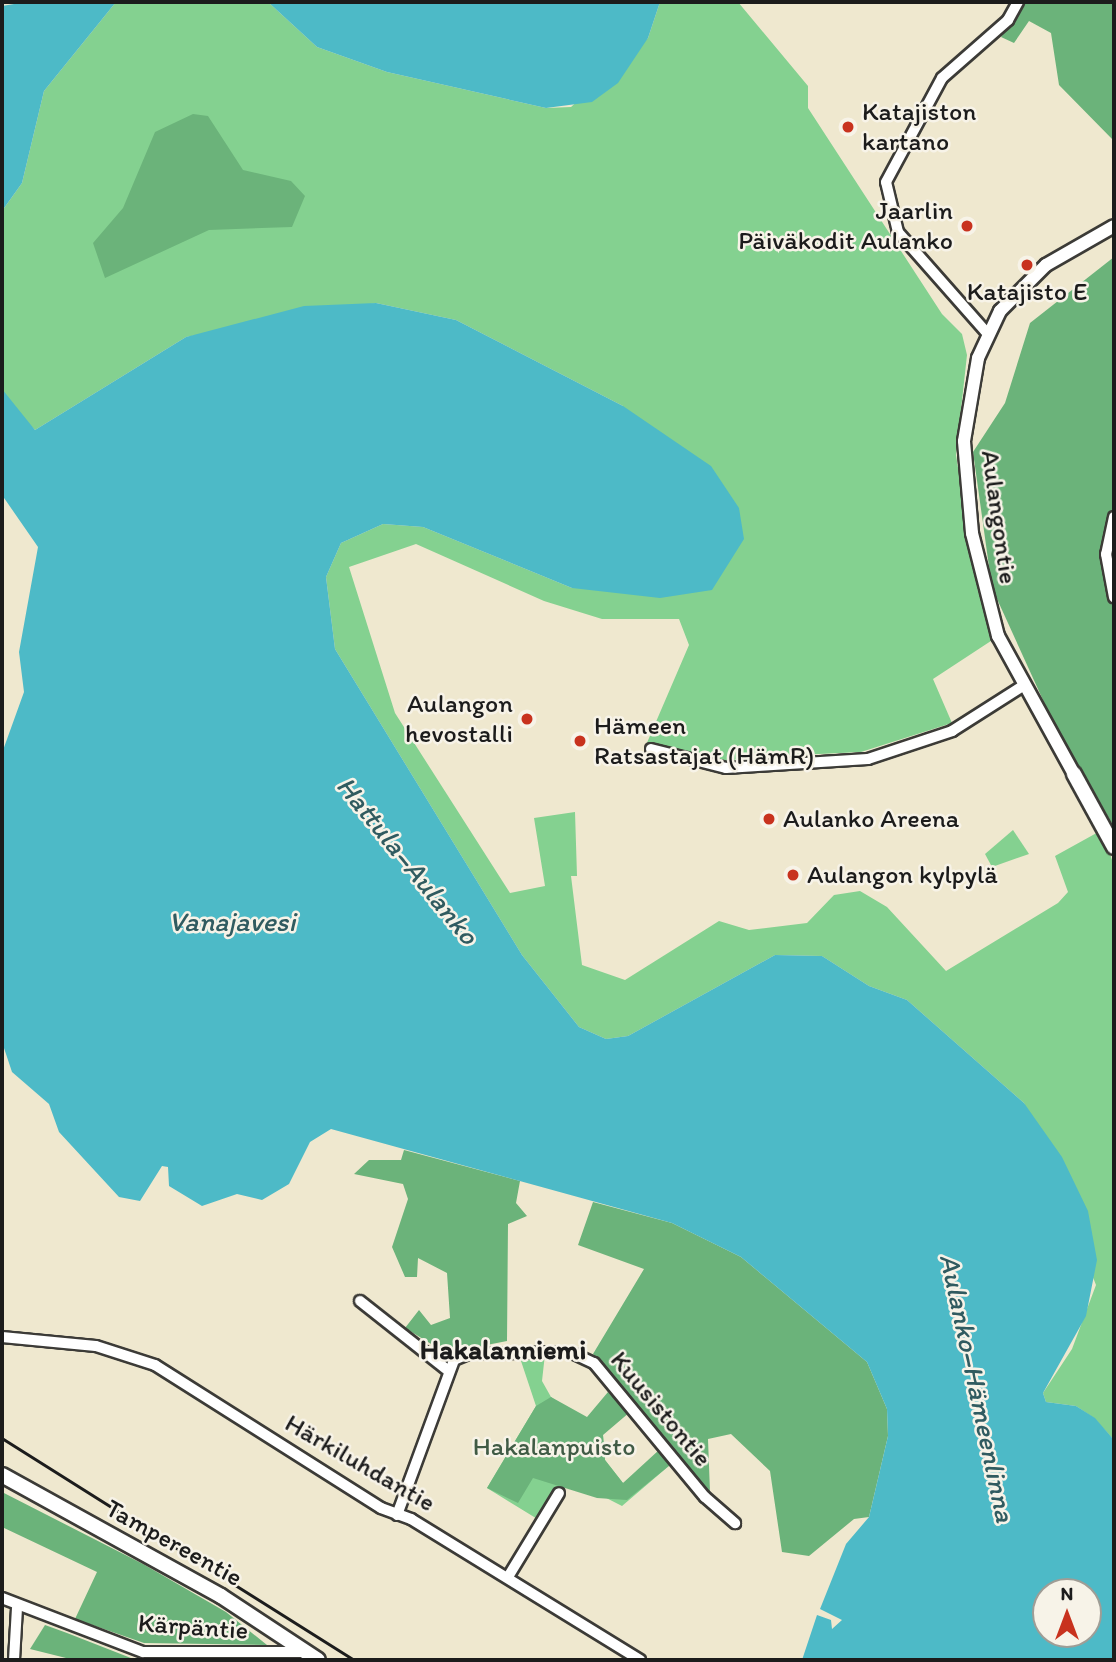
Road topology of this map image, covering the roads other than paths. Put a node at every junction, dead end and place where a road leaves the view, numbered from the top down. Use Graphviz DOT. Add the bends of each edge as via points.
graph roads {
  1 [pos="1018,2"];
  2 [pos="1114,226"];
  3 [pos="987,333"];
  4 [pos="1114,517"];
  5 [pos="1114,597"];
  6 [pos="1021,687"];
  7 [pos="651,749"];
  8 [pos="1074,774"];
  9 [pos="1114,847"];
  10 [pos="360,1301"];
  11 [pos="2,1337"];
  12 [pos="446,1369"];
  13 [pos="2,1475"];
  14 [pos="559,1493"];
  15 [pos="397,1515"];
  16 [pos="735,1523"];
  17 [pos="508,1577"];
  18 [pos="2,1598"];
  19 [pos="17,1608"];
  20 [pos="312,1656"];
  21 [pos="14,1660"];
  22 [pos="640,1660"];
  1 -- 3 [label="street" via="1008,20 942,78 886,182 898,232"];
  2 -- 3 [label="street, Aulangontie" via="1046,265 1019,289"];
  3 -- 6 [label="street, Aulangontie" via="969,390 966,489 987,604"];
  4 -- 5 [label="street" via="1106,554"];
  6 -- 7 [label="street" via="952,731 867,759 726,768"];
  6 -- 8 [label="street, Aulangontie"];
  8 -- 9 [label="main road, Aulangontie"];
  10 -- 12 [label="street"];
  11 -- 15 [label="street, Härkiluhdantie" via="96,1346 142,1359"];
  12 -- 15 [label="street"];
  12 -- 16 [label="street, Kuusistontie" via="468,1354 583,1356"];
  13 -- 20 [label="main road, Tampereentie" via="221,1596"];
  14 -- 17 [label="street"];
  15 -- 17 [label="street, Härkiluhdantie"];
  17 -- 22 [label="street, Härkiluhdantie"];
  18 -- 19 [label="street, Kärpäntie"];
  19 -- 20 [label="street, Kärpäntie" via="143,1652"];
  19 -- 21 [label="street"];
}
